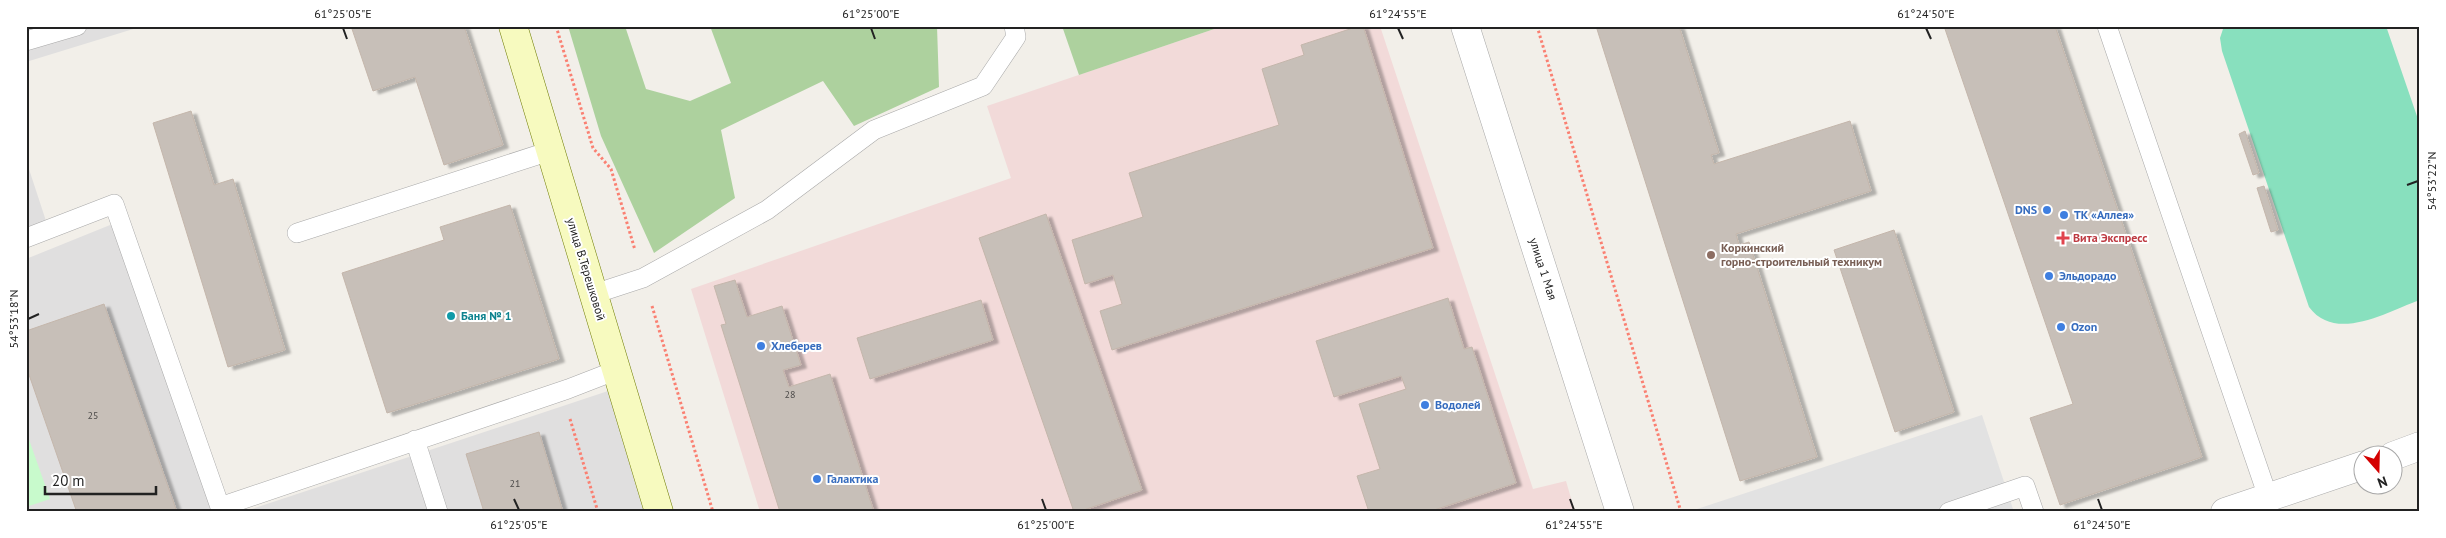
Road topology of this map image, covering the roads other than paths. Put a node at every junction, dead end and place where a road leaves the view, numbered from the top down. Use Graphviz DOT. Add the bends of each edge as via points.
graph roads {
  1 [pos="77,26"];
  2 [pos="513,26"];
  3 [pos="1014,26"];
  4 [pos="1466,26"];
  5 [pos="2107,26"];
  6 [pos="26,42"];
  7 [pos="550,151"];
  8 [pos="297,233"];
  9 [pos="26,238"];
  10 [pos="594,294"];
  11 [pos="617,370"];
  12 [pos="415,440"];
  13 [pos="2420,446"];
  14 [pos="2404,452"];
  15 [pos="2354,468"];
  16 [pos="2268,497"];
  17 [pos="220,509"];
  18 [pos="438,512"];
  19 [pos="660,512"];
  20 [pos="1620,512"];
  21 [pos="1949,512"];
  22 [pos="2034,512"];
  23 [pos="2225,512"];
  1 -- 6 [label="lane"];
  2 -- 7 [label="main road, улица В.Терешковой"];
  3 -- 10 [label="lane" via="1016,37 982,86 874,130 767,210 644,278"];
  4 -- 20 [label="street, улица 1 Мая"];
  5 -- 16 [label="lane"];
  7 -- 8 [label="lane"];
  7 -- 10 [label="main road, улица В.Терешковой"];
  9 -- 17 [label="lane" via="114,204"];
  10 -- 11 [label="main road, улица В.Терешковой"];
  11 -- 12 [label="lane"];
  11 -- 19 [label="main road, улица В.Терешковой"];
  12 -- 17 [label="lane"];
  12 -- 18 [label="lane"];
  13 -- 14 [label="street"];
  15 -- 16 [label="street"];
  16 -- 23 [label="street"];
  21 -- 22 [label="lane" via="2025,486"];
}
